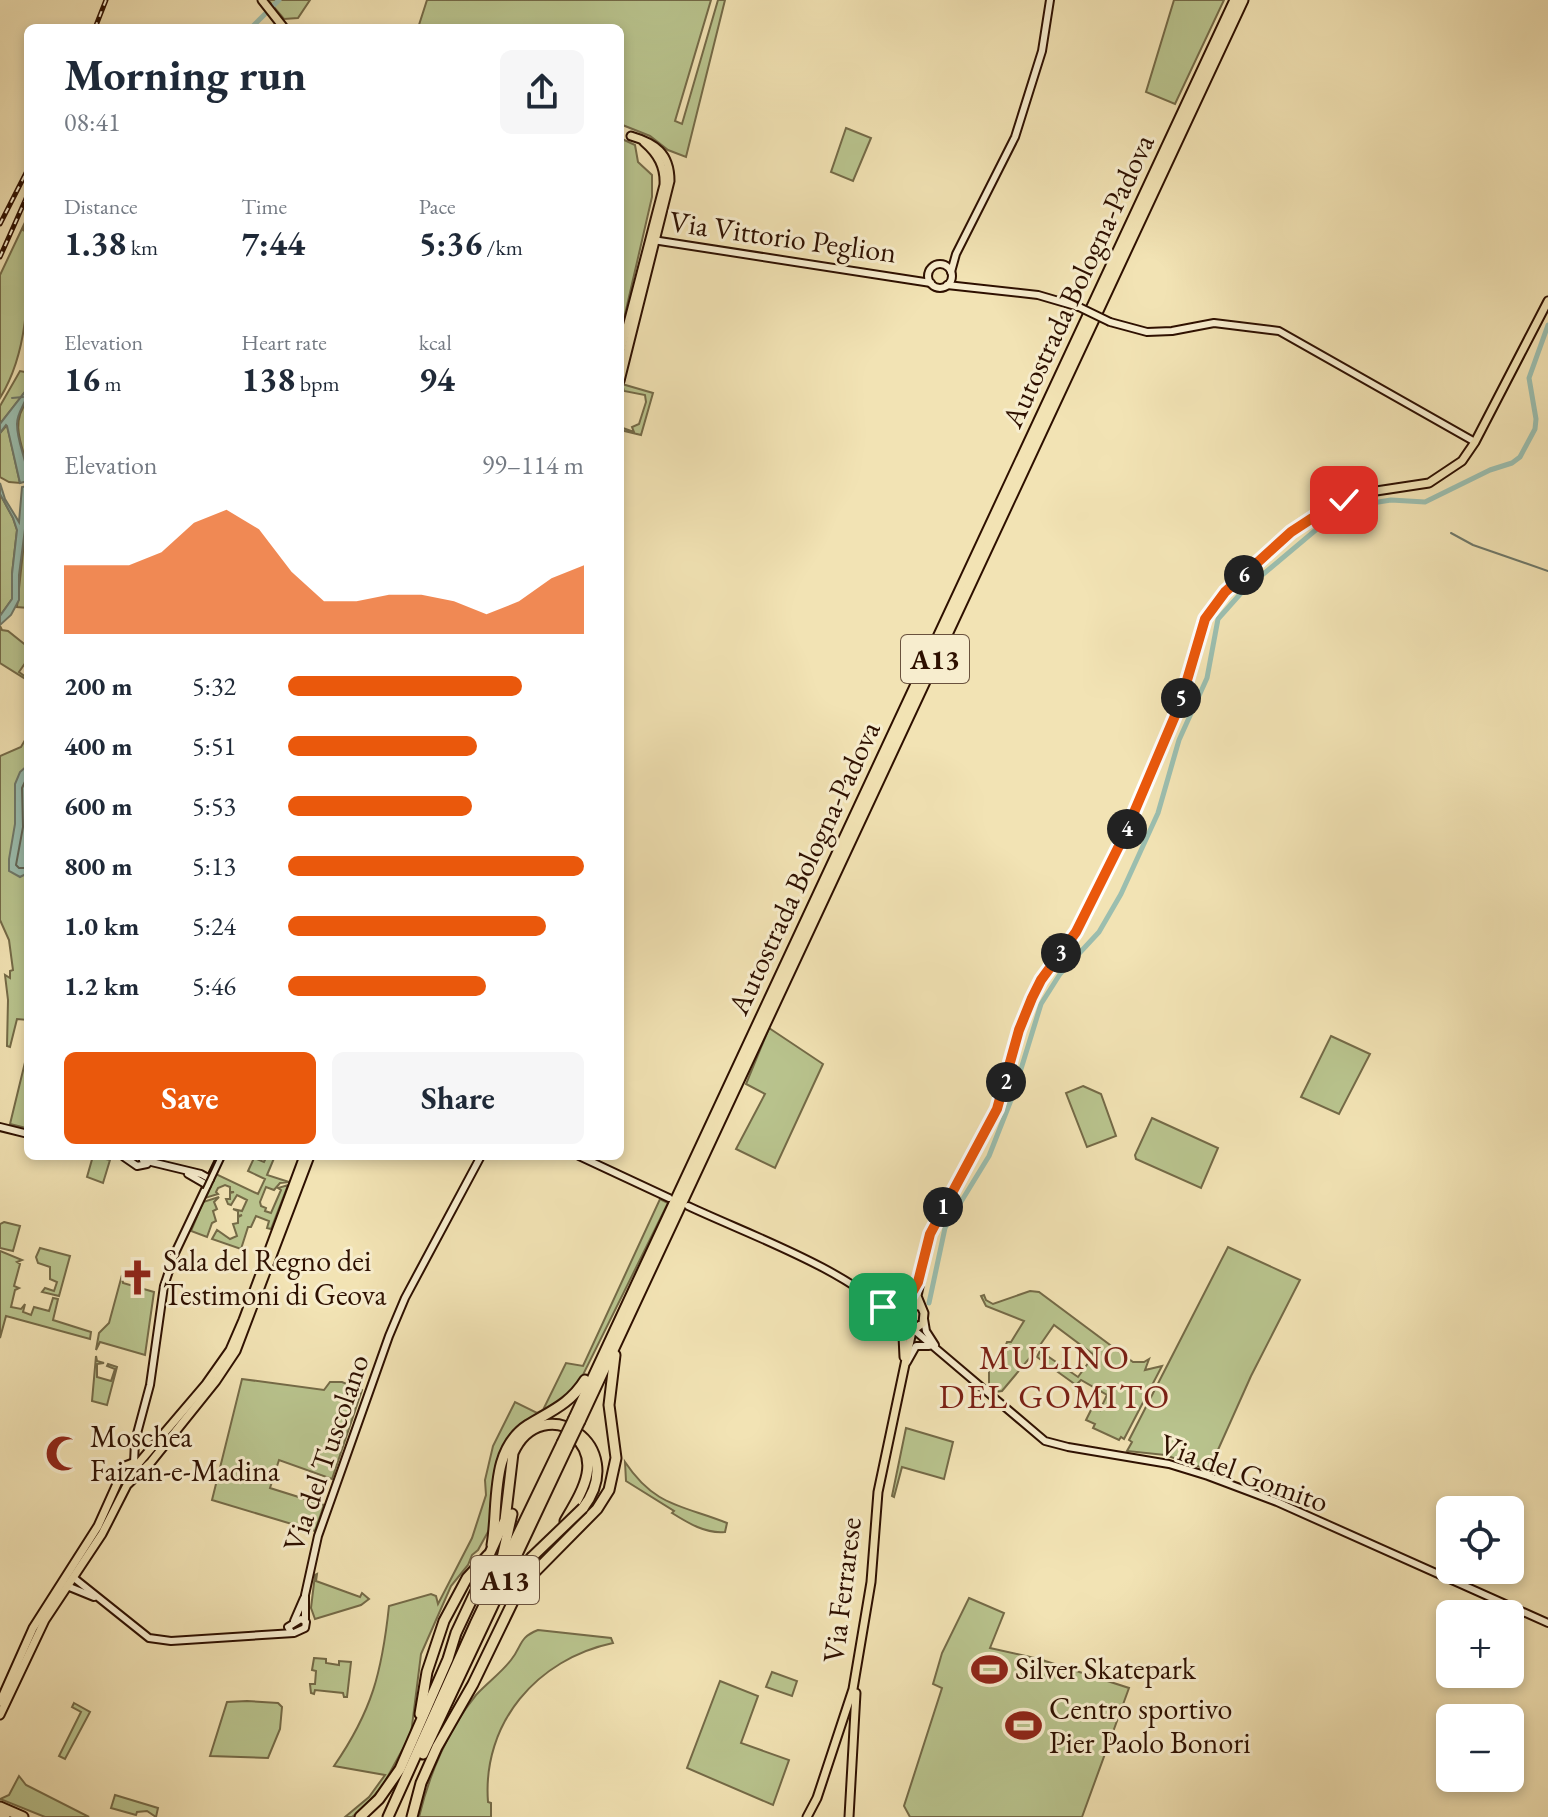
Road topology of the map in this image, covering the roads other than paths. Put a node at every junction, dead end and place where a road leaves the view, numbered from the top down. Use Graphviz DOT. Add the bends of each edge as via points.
graph roads {
  1 [pos="262,0"];
  2 [pos="1050,0"];
  3 [pos="1235,0"];
  4 [pos="1243,0"];
  5 [pos="281,24"];
  6 [pos="624,133"];
  7 [pos="652,240"];
  8 [pos="956,254"];
  9 [pos="940,264"];
  10 [pos="932,267"];
  11 [pos="952,273"];
  12 [pos="911,278"];
  13 [pos="931,283"];
  14 [pos="947,285"];
  15 [pos="964,285"];
  16 [pos="1548,301"];
  17 [pos="624,340"];
  18 [pos="624,363"];
  19 [pos="1475,442"];
  20 [pos="0,1127"];
  21 [pos="24,1133"];
  22 [pos="141,1160"];
  23 [pos="219,1160"];
  24 [pos="303,1160"];
  25 [pos="309,1160"];
  26 [pos="479,1160"];
  27 [pos="588,1160"];
  28 [pos="209,1182"];
  29 [pos="669,1198"];
  30 [pos="688,1206"];
  31 [pos="918,1282"];
  32 [pos="868,1294"];
  33 [pos="905,1304"];
  34 [pos="919,1306"];
  35 [pos="924,1318"];
  36 [pos="627,1319"];
  37 [pos="898,1323"];
  38 [pos="913,1330"];
  39 [pos="612,1331"];
  40 [pos="940,1351"];
  41 [pos="906,1363"];
  42 [pos="577,1419"];
  43 [pos="137,1461"];
  44 [pos="124,1470"];
  45 [pos="136,1477"];
  46 [pos="565,1521"];
  47 [pos="557,1534"];
  48 [pos="490,1551"];
  49 [pos="536,1568"];
  50 [pos="70,1574"];
  51 [pos="67,1586"];
  52 [pos="305,1595"];
  53 [pos="97,1599"];
  54 [pos="1548,1623"];
  55 [pos="480,1625"];
  56 [pos="291,1627"];
  57 [pos="857,1667"];
  58 [pos="0,1702"];
  59 [pos="0,1715"];
  60 [pos="442,1715"];
  61 [pos="416,1733"];
  62 [pos="415,1756"];
  63 [pos="0,1807"];
  64 [pos="23,1817"];
  65 [pos="360,1817"];
  66 [pos="369,1817"];
  67 [pos="391,1817"];
  68 [pos="410,1817"];
  69 [pos="807,1817"];
  70 [pos="849,1817"];
  1 -- 5 [label="main road"];
  2 -- 8 [label="street" via="1036,73 1015,137"];
  3 -- 39 [label="highway, Autostrada Bologna-Padova / A13"];
  4 -- 36 [label="highway, Autostrada Bologna-Padova / A13"];
  6 -- 7 [label="main road" via="655,145 669,164 670,186"];
  7 -- 12 [label="street, Via Vittorio Peglion"];
  7 -- 17 [label="main road"];
  7 -- 18 [label="main road"];
  8 -- 9 [label="street"];
  8 -- 11 [label="street"];
  9 -- 10 [label="street"];
  9 -- 11 [label="street"];
  10 -- 12 [label="street, Via Vittorio Peglion"];
  10 -- 13 [label="street"];
  11 -- 14 [label="street"];
  11 -- 15 [label="street"];
  12 -- 13 [label="street, Via Vittorio Peglion"];
  13 -- 14 [label="street"];
  14 -- 15 [label="street"];
  15 -- 19 [label="street, bridge" via="1050,297 1147,332 1214,323 1279,331"];
  16 -- 19 [label="main road"];
  19 -- 31 [label="main road" via="1462,461 1429,483 1363,493 1323,511 1291,532 1225,592 1205,619 1180,704 1124,836 1076,932 1027,1008 1004,1091 930,1234"];
  20 -- 21 [label="street"];
  22 -- 28 [label="street"];
  23 -- 28 [label="street"];
  24 -- 43 [label="main road" via="230,1350"];
  25 -- 45 [label="main road" via="236,1351"];
  26 -- 52 [label="street, Via del Tuscolano" via="389,1336 318,1536"];
  27 -- 29 [label="street"];
  28 -- 43 [label="street" via="164,1286"];
  30 -- 32 [label="street"];
  31 -- 33 [label="main road"];
  31 -- 34 [label="main road"];
  32 -- 33 [label="street"];
  32 -- 37 [label="street"];
  33 -- 34 [label="main road"];
  33 -- 37 [label="main road" via="898,1310"];
  34 -- 35 [label="main road"];
  35 -- 38 [label="main road"];
  35 -- 40 [label="street, Via del Gomito"];
  36 -- 42 [label="highway, Autostrada Bologna-Padova / A13"];
  36 -- 49 [label="highway" via="610,1383 616,1458 609,1490 597,1509"];
  37 -- 38 [label="main road"];
  37 -- 41 [label="main road, Via Ferrarese"];
  38 -- 40 [label="street, Via del Gomito"];
  38 -- 41 [label="main road, Via Ferrarese"];
  39 -- 42 [label="highway, Autostrada Bologna-Padova / A13"];
  39 -- 48 [label="highway" via="574,1396 521,1430 506,1448"];
  40 -- 41 [label="street" via="917,1345"];
  40 -- 54 [label="street, Via del Gomito" via="1045,1441 1169,1464 1221,1481"];
  41 -- 57 [label="main road, Via Ferrarese" via="878,1492"];
  42 -- 55 [label="highway, Autostrada Bologna-Padova / A13, bridge"];
  43 -- 44 [label="main road"];
  43 -- 45 [label="main road"];
  44 -- 45 [label="main road" via="126,1476"];
  44 -- 50 [label="main road"];
  45 -- 50 [label="main road"];
  46 -- 55 [label="highway" via="587,1479 588,1457 573,1435 541,1431 517,1456 512,1515"];
  47 -- 49 [label="highway"];
  48 -- 55 [label="highway, bridge" via="505,1520 513,1453 521,1439 547,1424 581,1434 597,1460 593,1493 531,1558"];
  48 -- 61 [label="highway"];
  48 -- 61 [label="highway" via="467,1578 444,1621 427,1672"];
  49 -- 68 [label="highway" via="520,1587 449,1723"];
  50 -- 51 [label="main road"];
  50 -- 53 [label="street"];
  50 -- 58 [label="main road" via="29,1636"];
  51 -- 53 [label="street"];
  51 -- 59 [label="main road"];
  52 -- 56 [label="street, Via del Tuscolano"];
  52 -- 56 [label="street, Via del Tuscolano" via="304,1628"];
  53 -- 56 [label="street" via="159,1641"];
  55 -- 60 [label="highway, Autostrada Bologna-Padova / A13"];
  55 -- 62 [label="highway, Autostrada Bologna-Padova / A13"];
  57 -- 69 [label="main road, Via Ferrarese" via="843,1724"];
  57 -- 70 [label="main road"];
  60 -- 67 [label="highway"];
  60 -- 68 [label="highway" via="416,1779"];
  61 -- 65 [label="highway" via="394,1778"];
  62 -- 66 [label="highway"];
  62 -- 67 [label="highway"];
  63 -- 64 [label="highway"];
}
